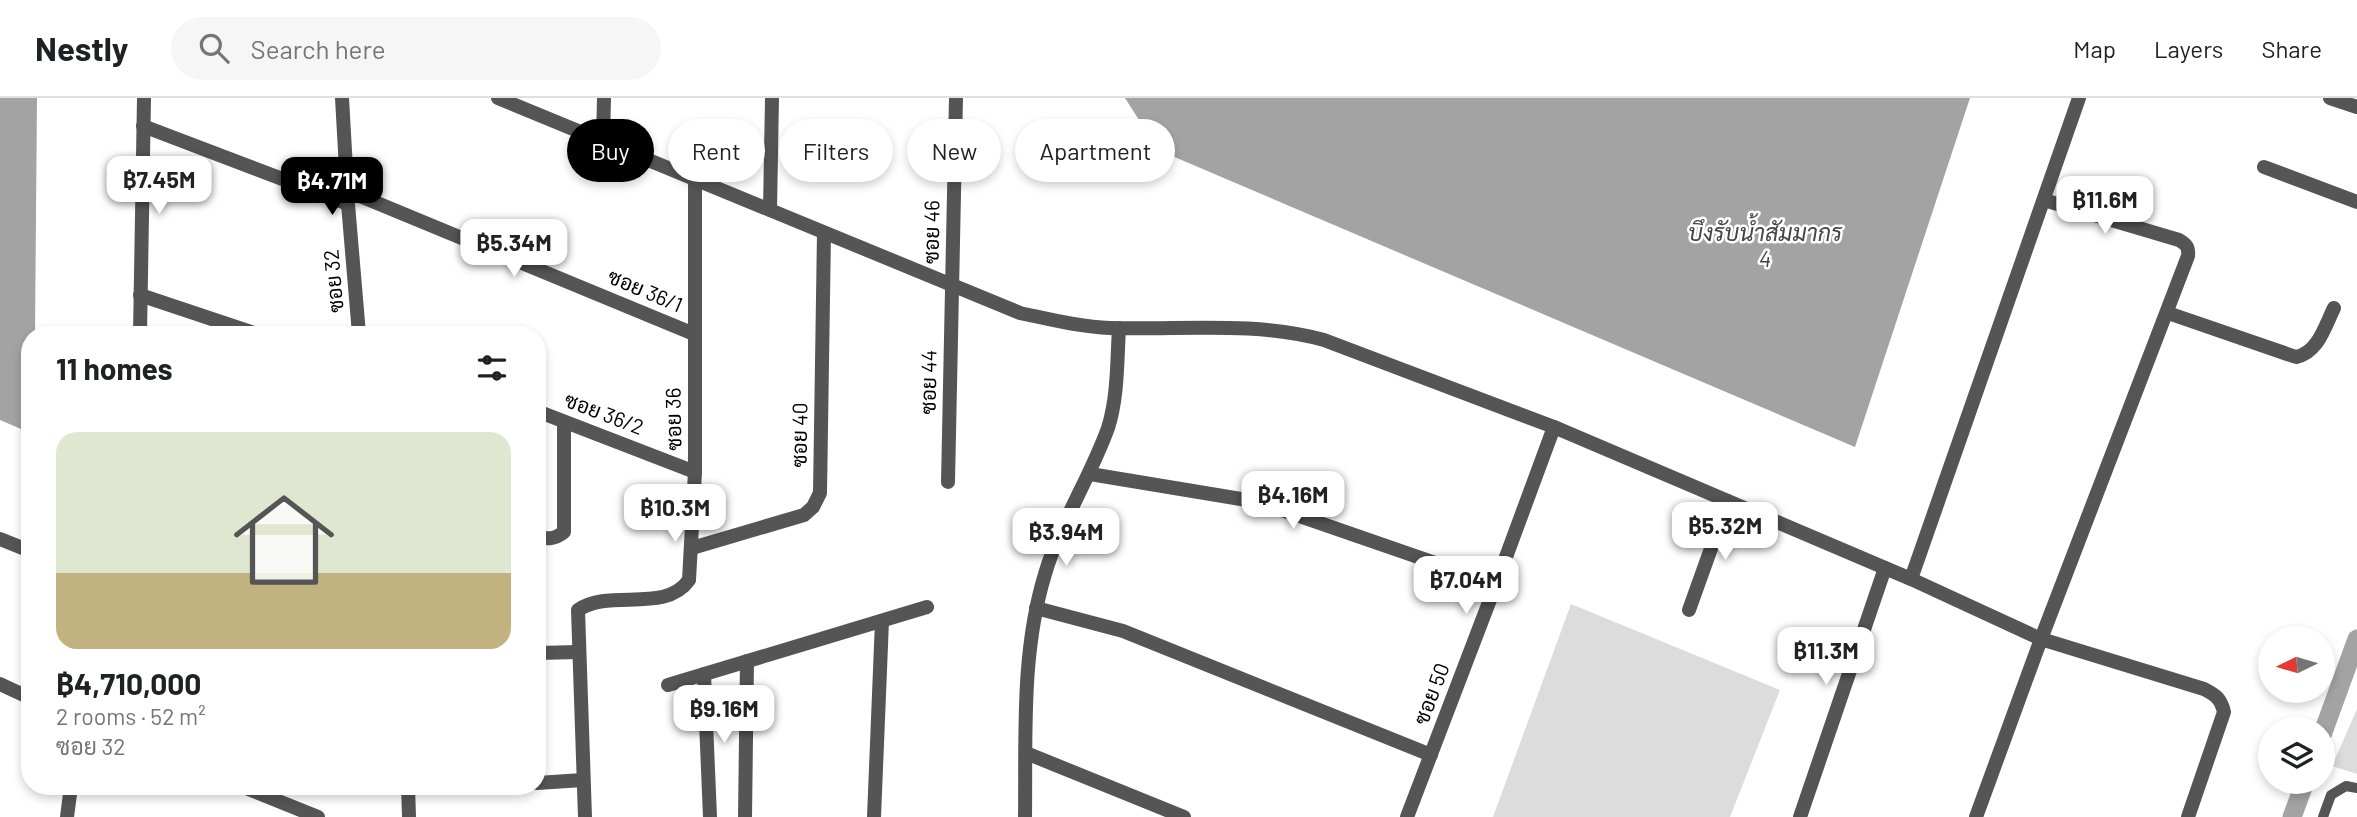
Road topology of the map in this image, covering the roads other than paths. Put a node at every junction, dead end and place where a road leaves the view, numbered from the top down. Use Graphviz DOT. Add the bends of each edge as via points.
graph roads {
  1 [pos="144,98"];
  2 [pos="342,98"];
  3 [pos="498,98"];
  4 [pos="604,98"];
  5 [pos="772,98"];
  6 [pos="956,98"];
  7 [pos="2078,98"];
  8 [pos="2330,98"];
  9 [pos="2357,107"];
  10 [pos="604,119"];
  11 [pos="143,126"];
  12 [pos="567,126"];
  13 [pos="2264,167"];
  14 [pos="695,182"];
  15 [pos="700,182"];
  16 [pos="348,197"];
  17 [pos="2044,200"];
  18 [pos="2357,202"];
  19 [pos="770,210"];
  20 [pos="824,233"];
  21 [pos="952,284"];
  22 [pos="140,295"];
  23 [pos="2334,308"];
  24 [pos="2168,313"];
  25 [pos="140,326"];
  26 [pos="233,326"];
  27 [pos="358,326"];
  28 [pos="1119,328"];
  29 [pos="694,334"];
  30 [pos="546,415"];
  31 [pos="564,422"];
  32 [pos="1554,427"];
  33 [pos="695,472"];
  34 [pos="1090,474"];
  35 [pos="948,482"];
  36 [pos="1728,501"];
  37 [pos="546,538"];
  38 [pos="0,539"];
  39 [pos="21,547"];
  40 [pos="692,548"];
  41 [pos="1885,568"];
  42 [pos="1911,579"];
  43 [pos="1496,584"];
  44 [pos="927,607"];
  45 [pos="1036,608"];
  46 [pos="1689,610"];
  47 [pos="882,621"];
  48 [pos="2041,639"];
  49 [pos="578,652"];
  50 [pos="546,653"];
  51 [pos="747,661"];
  52 [pos="704,674"];
  53 [pos="0,684"];
  54 [pos="668,685"];
  55 [pos="21,694"];
  56 [pos="1026,753"];
  57 [pos="1431,755"];
  58 [pos="583,780"];
  59 [pos="546,782"];
  60 [pos="2357,788"];
  61 [pos="70,795"];
  62 [pos="264,795"];
  63 [pos="408,795"];
  64 [pos="67,817"];
  65 [pos="318,817"];
  66 [pos="409,817"];
  67 [pos="585,817"];
  68 [pos="710,817"];
  69 [pos="745,817"];
  70 [pos="874,817"];
  71 [pos="1025,817"];
  72 [pos="1184,817"];
  73 [pos="1407,817"];
  74 [pos="1800,817"];
  75 [pos="1976,817"];
  76 [pos="2188,817"];
  77 [pos="2323,817"];
  1 -- 11 [label="street"];
  2 -- 16 [label="street, ซอย 32"];
  3 -- 12 [label="street"];
  4 -- 10 [label="street"];
  5 -- 19 [label="street"];
  6 -- 21 [label="street, ซอย 46"];
  7 -- 17 [label="street"];
  8 -- 9 [label="street"];
  11 -- 16 [label="street, ซอย 36/1"];
  11 -- 22 [label="street"];
  13 -- 18 [label="street"];
  14 -- 29 [label="street, ซอย 36"];
  15 -- 19 [label="street"];
  16 -- 27 [label="street, ซอย 32"];
  16 -- 29 [label="street, ซอย 36/1"];
  17 -- 24 [label="street" via="2186,244 2188,256"];
  17 -- 42 [label="street"];
  19 -- 20 [label="street"];
  20 -- 21 [label="street"];
  20 -- 40 [label="street, ซอย 40" via="820,493 804,515"];
  21 -- 28 [label="street" via="1020,313"];
  21 -- 35 [label="street, ซอย 44"];
  22 -- 25 [label="street"];
  22 -- 26 [label="street"];
  23 -- 24 [label="street" via="2312,351 2296,357"];
  24 -- 48 [label="street"];
  28 -- 32 [label="street" via="1298,332"];
  28 -- 34 [label="street" via="1114,400"];
  29 -- 33 [label="street, ซอย 36"];
  30 -- 31 [label="street, ซอย 36/2"];
  31 -- 33 [label="street, ซอย 36/2"];
  31 -- 37 [label="street" via="565,532"];
  32 -- 36 [label="street"];
  32 -- 43 [label="street, ซอย 50"];
  33 -- 40 [label="street, ซอย 36"];
  34 -- 43 [label="street" via="1259,502"];
  34 -- 45 [label="street" via="1045,572"];
  36 -- 41 [label="street"];
  36 -- 46 [label="street"];
  38 -- 39 [label="street"];
  40 -- 49 [label="street, ซอย 36" via="689,580 670,596 596,601 578,610"];
  41 -- 42 [label="street"];
  41 -- 74 [label="street"];
  42 -- 48 [label="street"];
  43 -- 57 [label="street, ซอย 50"];
  44 -- 47 [label="street"];
  45 -- 56 [label="street" via="1026,690"];
  45 -- 57 [label="street" via="1123,631"];
  47 -- 51 [label="street"];
  47 -- 70 [label="street"];
  48 -- 75 [label="street"];
  48 -- 76 [label="street" via="2217,696 2224,712"];
  49 -- 50 [label="street"];
  49 -- 58 [label="street, ซอย 36"];
  51 -- 52 [label="street"];
  51 -- 69 [label="street"];
  52 -- 54 [label="street"];
  52 -- 68 [label="street"];
  53 -- 55 [label="street"];
  56 -- 71 [label="street"];
  56 -- 72 [label="street"];
  57 -- 73 [label="street, ซอย 50"];
  58 -- 59 [label="street"];
  58 -- 67 [label="street, ซอย 36"];
  60 -- 77 [label="lane" via="2346,786 2331,795"];
  61 -- 64 [label="street"];
  62 -- 65 [label="street"];
  63 -- 66 [label="street"];
}
